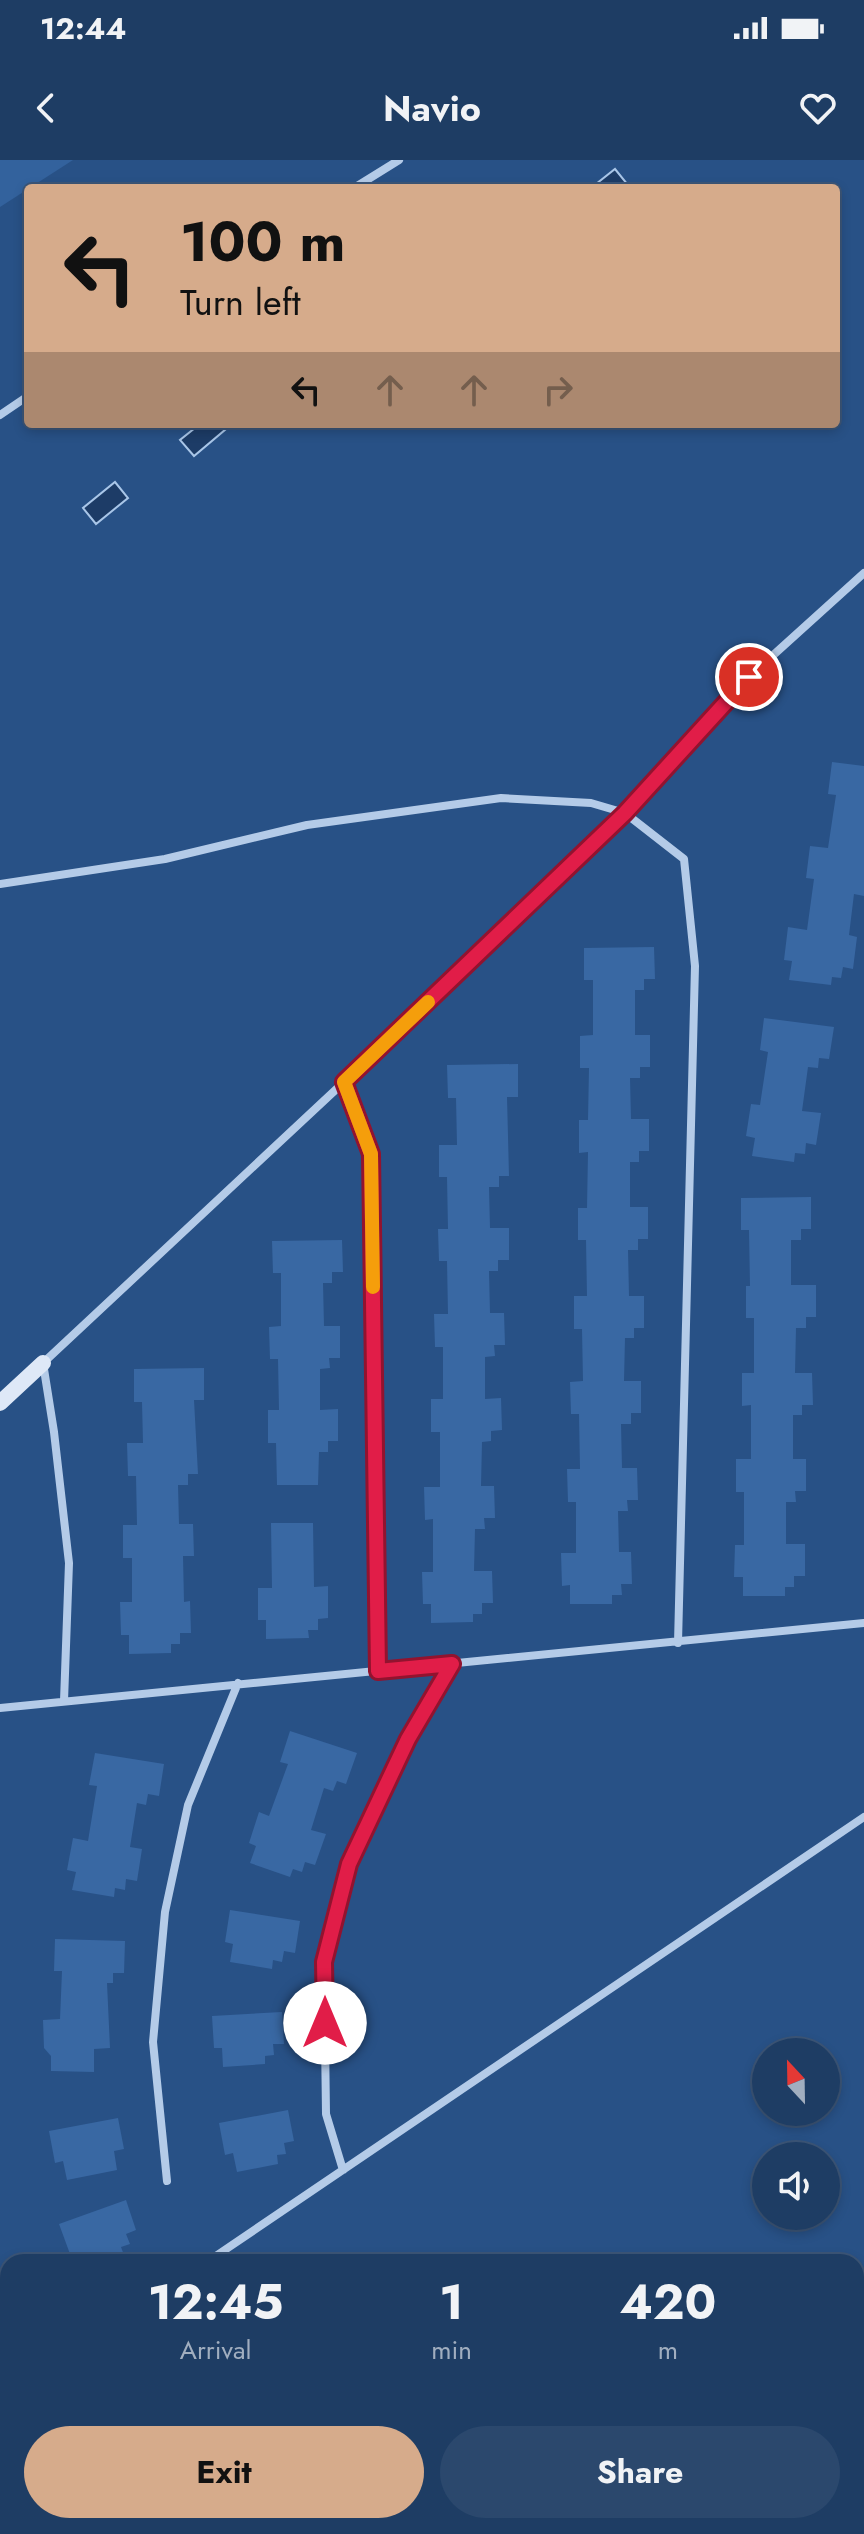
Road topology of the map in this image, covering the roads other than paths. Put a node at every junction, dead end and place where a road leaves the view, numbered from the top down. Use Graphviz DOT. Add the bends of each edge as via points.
graph roads {
  1 [pos="399,160"];
  2 [pos="360,184"];
  3 [pos="24,399"];
  4 [pos="0,415"];
  5 [pos="864,573"];
  6 [pos="625,813"];
  7 [pos="0,884"];
  8 [pos="344,1082"];
  9 [pos="43,1363"];
  10 [pos="0,1403"];
  11 [pos="864,1623"];
  12 [pos="678,1643"];
  13 [pos="452,1664"];
  14 [pos="378,1671"];
  15 [pos="238,1683"];
  16 [pos="64,1701"];
  17 [pos="0,1708"];
  18 [pos="864,1817"];
  19 [pos="343,2170"];
  20 [pos="167,2181"];
  21 [pos="219,2254"];
  1 -- 2 [label="street"];
  3 -- 4 [label="street"];
  5 -- 6 [label="street" via="749,677"];
  6 -- 7 [label="street" via="591,803 501,798 307,825 165,859"];
  6 -- 8 [label="street"];
  6 -- 12 [label="street" via="684,859 695,966"];
  8 -- 9 [label="street"];
  8 -- 14 [label="street" via="371,1154"];
  9 -- 10 [label="street"];
  9 -- 16 [label="street" via="69,1563"];
  11 -- 12 [label="street"];
  12 -- 13 [label="street"];
  13 -- 14 [label="street"];
  13 -- 19 [label="street" via="408,1739 349,1864 324,1962 326,2114"];
  14 -- 15 [label="street"];
  15 -- 16 [label="street"];
  15 -- 20 [label="street" via="188,1805 165,1912 153,2042"];
  16 -- 17 [label="street"];
  18 -- 19 [label="street"];
  19 -- 21 [label="street"];
}
